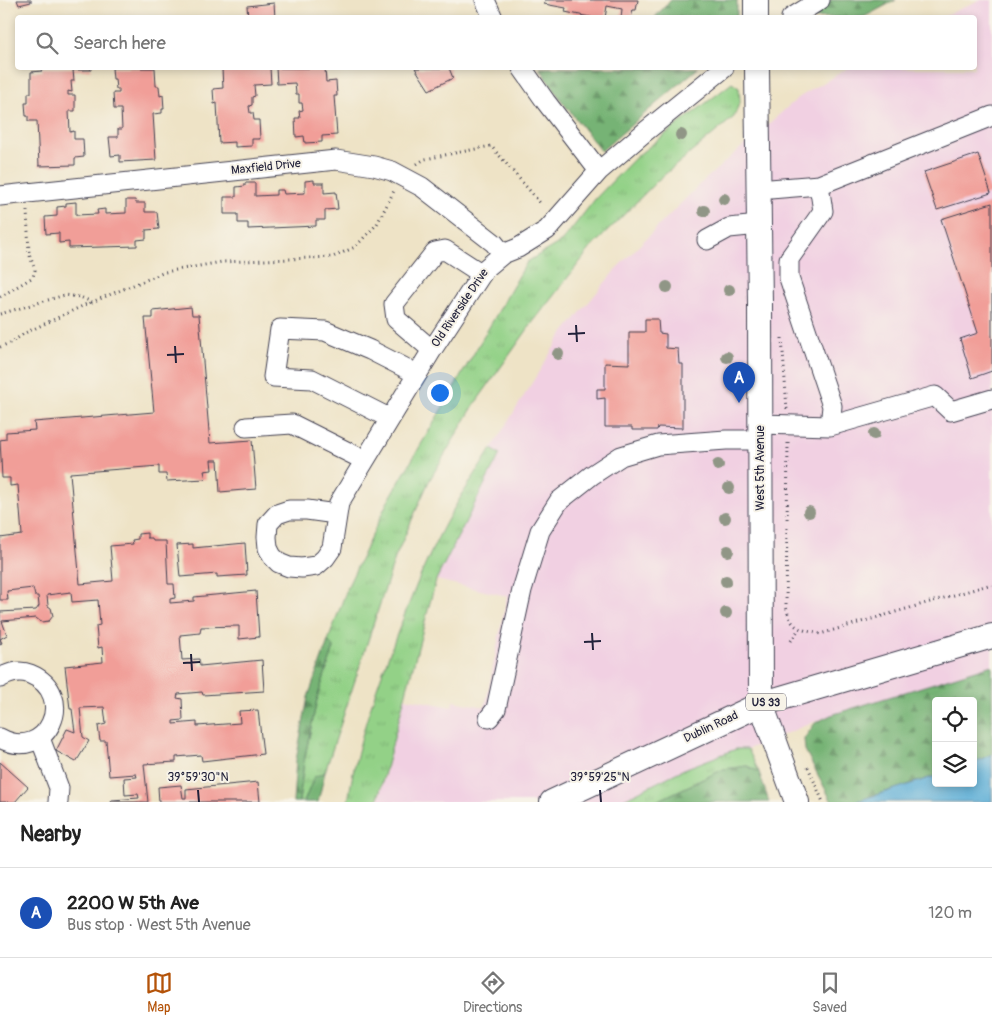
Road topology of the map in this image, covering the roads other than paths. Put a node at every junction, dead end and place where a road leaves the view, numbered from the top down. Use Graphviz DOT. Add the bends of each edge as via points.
graph roads {
  1 [pos="485,0"];
  2 [pos="756,0"];
  3 [pos="820,0"];
  4 [pos="492,15"];
  5 [pos="756,15"];
  6 [pos="796,15"];
  7 [pos="523,70"];
  8 [pos="721,70"];
  9 [pos="756,70"];
  10 [pos="992,116"];
  11 [pos="599,171"];
  12 [pos="819,185"];
  13 [pos="758,190"];
  14 [pos="0,196"];
  15 [pos="759,225"];
  16 [pos="707,240"];
  17 [pos="503,254"];
  18 [pos="482,274"];
  19 [pos="432,350"];
  20 [pos="417,374"];
  21 [pos="992,399"];
  22 [pos="390,418"];
  23 [pos="830,426"];
  24 [pos="246,427"];
  25 [pos="760,432"];
  26 [pos="364,460"];
  27 [pos="336,514"];
  28 [pos="992,636"];
  29 [pos="0,678"];
  30 [pos="761,704"];
  31 [pos="489,718"];
  32 [pos="0,738"];
  33 [pos="40,738"];
  34 [pos="58,802"];
  35 [pos="552,802"];
  36 [pos="796,802"];
  1 -- 4 [label="street"];
  2 -- 5 [label="main road"];
  3 -- 6 [label="street"];
  7 -- 11 [label="street"];
  8 -- 11 [label="street, Old Riverside Drive"];
  9 -- 13 [label="main road, West 5th Avenue"];
  10 -- 12 [label="street"];
  11 -- 17 [label="street, Old Riverside Drive" via="547,230"];
  12 -- 13 [label="street"];
  12 -- 23 [label="street" via="823,211 789,260 789,278 832,406"];
  13 -- 15 [label="main road, West 5th Avenue"];
  14 -- 17 [label="street, Maxfield Drive" via="336,160 392,171 422,187 494,243"];
  15 -- 16 [label="street" via="729,228"];
  15 -- 25 [label="main road, West 5th Avenue"];
  17 -- 18 [label="street, Old Riverside Drive"];
  18 -- 19 [label="street, Old Riverside Drive"];
  18 -- 19 [label="street" via="446,250 434,252 394,304 396,319"];
  19 -- 20 [label="street, Old Riverside Drive"];
  20 -- 22 [label="street, Old Riverside Drive"];
  20 -- 22 [label="street" via="325,331 280,329 274,377 312,379"];
  21 -- 23 [label="street" via="951,411 935,396"];
  22 -- 26 [label="street, Old Riverside Drive"];
  23 -- 25 [label="street"];
  24 -- 26 [label="street" via="292,424"];
  25 -- 30 [label="main road, West 5th Avenue"];
  25 -- 31 [label="street" via="726,440 658,445 621,456 559,501 540,531 522,590 496,709"];
  26 -- 27 [label="street, Old Riverside Drive" via="339,502"];
  28 -- 30 [label="main road, Dublin Road / US 33"];
  29 -- 33 [label="street" via="14,672 26,673 47,686 55,709 48,730"];
  30 -- 35 [label="main road, Dublin Road / US 33"];
  30 -- 36 [label="main road, West 5th Avenue" via="795,766"];
  32 -- 33 [label="street" via="18,744"];
  33 -- 34 [label="street" via="60,788"];
}
